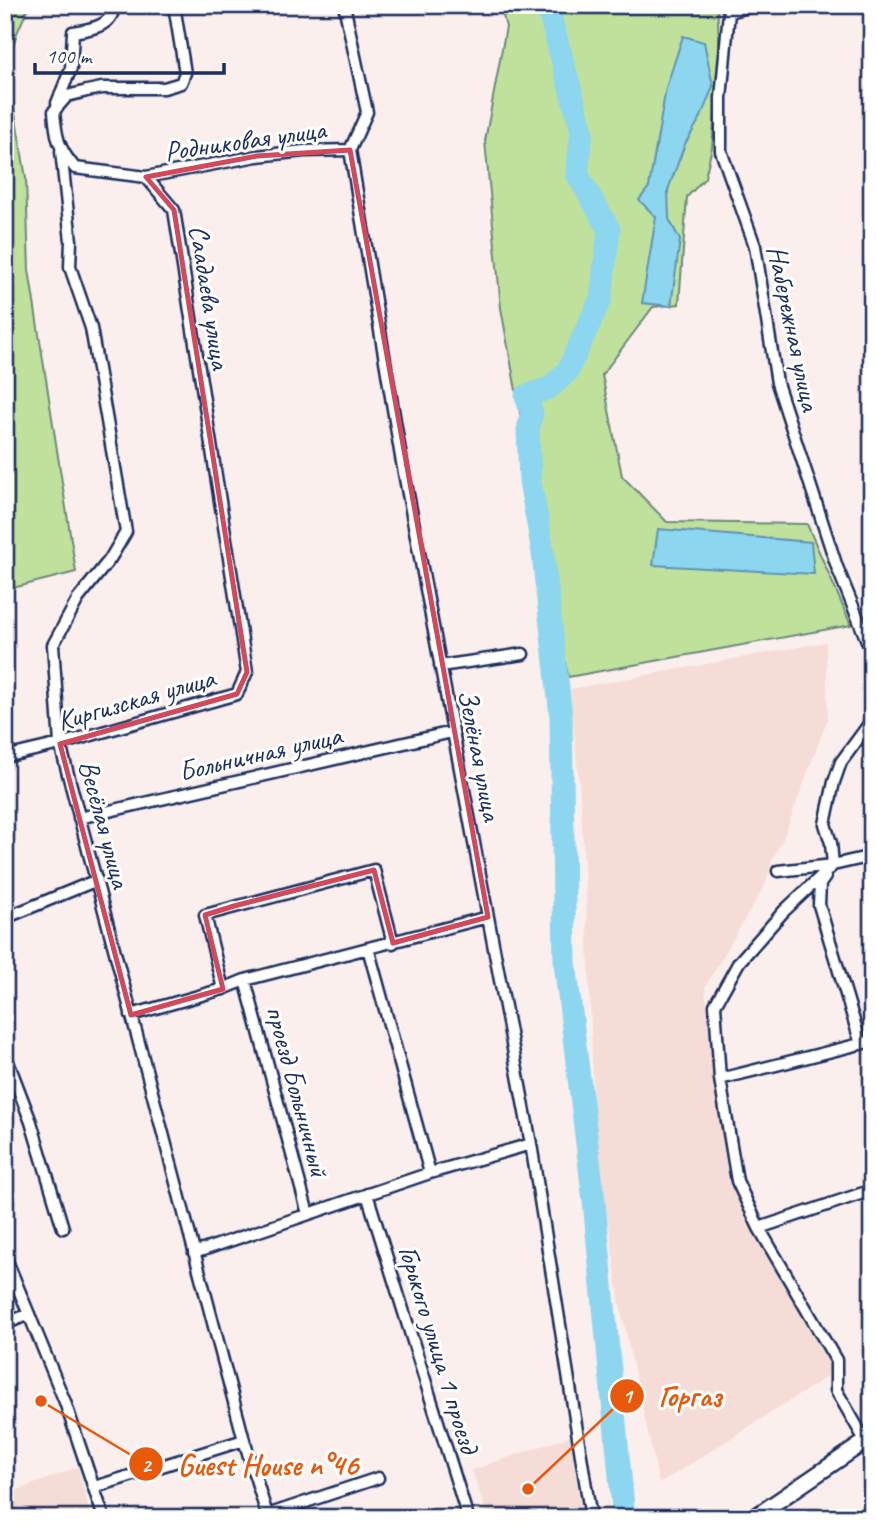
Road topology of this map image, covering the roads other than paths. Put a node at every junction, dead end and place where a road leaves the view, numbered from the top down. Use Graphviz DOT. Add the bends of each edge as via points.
graph roads {
  1 [pos="114,5"];
  2 [pos="174,5"];
  3 [pos="344,5"];
  4 [pos="756,5"];
  5 [pos="728,8"];
  6 [pos="54,111"];
  7 [pos="350,150"];
  8 [pos="61,151"];
  9 [pos="146,177"];
  10 [pos="872,653"];
  11 [pos="523,654"];
  12 [pos="440,666"];
  13 [pos="237,694"];
  14 [pos="872,720"];
  15 [pos="452,732"];
  16 [pos="60,744"];
  17 [pos="5,757"];
  18 [pos="79,818"];
  19 [pos="872,856"];
  20 [pos="833,865"];
  21 [pos="778,871"];
  22 [pos="97,880"];
  23 [pos="488,917"];
  24 [pos="5,918"];
  25 [pos="393,943"];
  26 [pos="368,948"];
  27 [pos="244,979"];
  28 [pos="223,989"];
  29 [pos="131,1015"];
  30 [pos="867,1043"];
  31 [pos="5,1054"];
  32 [pos="720,1079"];
  33 [pos="531,1143"];
  34 [pos="430,1172"];
  35 [pos="872,1190"];
  36 [pos="367,1194"];
  37 [pos="308,1214"];
  38 [pos="63,1228"];
  39 [pos="759,1228"];
  40 [pos="194,1253"];
  41 [pos="5,1256"];
  42 [pos="29,1314"];
  43 [pos="5,1324"];
  44 [pos="869,1439"];
  45 [pos="244,1440"];
  46 [pos="378,1478"];
  47 [pos="95,1487"];
  48 [pos="268,1516"];
  49 [pos="104,1518"];
  50 [pos="468,1518"];
  51 [pos="591,1518"];
  52 [pos="752,1518"];
  1 -- 6 [label="street" via="106,23 73,32 71,68"];
  2 -- 6 [label="street" via="186,73 181,83 164,88 102,88 67,96"];
  3 -- 7 [label="street" via="367,112"];
  4 -- 5 [label="street"];
  5 -- 10 [label="street, Набережная улица" via="721,151 754,246 777,383 837,567"];
  6 -- 8 [label="street"];
  7 -- 9 [label="street, Родниковая улица" via="257,156"];
  7 -- 12 [label="street, Зелёная улица"];
  8 -- 9 [label="street" via="75,169"];
  8 -- 16 [label="street, Весёлая улица" via="70,267 91,328 126,532 78,599 53,645"];
  9 -- 13 [label="street, Саадаева улица" via="174,210 247,672"];
  11 -- 12 [label="street"];
  12 -- 15 [label="street, Зелёная улица"];
  13 -- 16 [label="street, Киргизская улица"];
  14 -- 20 [label="street" via="841,762 834,782 825,824"];
  15 -- 18 [label="street, Больничная улица"];
  15 -- 23 [label="street, Зелёная улица"];
  16 -- 17 [label="street, Киргизская улица"];
  16 -- 18 [label="street, Весёлая улица"];
  18 -- 22 [label="street, Весёлая улица"];
  19 -- 20 [label="street"];
  20 -- 21 [label="street"];
  20 -- 30 [label="street" via="820,884 819,905"];
  20 -- 32 [label="street" via="739,962 715,1005"];
  22 -- 24 [label="street"];
  22 -- 29 [label="street, Весёлая улица"];
  23 -- 25 [label="street"];
  23 -- 33 [label="street, Зелёная улица"];
  25 -- 26 [label="street"];
  25 -- 28 [label="street, проезд Больничный" via="374,870 234,906 205,915"];
  26 -- 27 [label="street"];
  26 -- 34 [label="street"];
  27 -- 28 [label="street"];
  27 -- 37 [label="street, проезд Больничный"];
  28 -- 29 [label="street"];
  29 -- 40 [label="street, Весёлая улица"];
  30 -- 32 [label="street"];
  31 -- 38 [label="street" via="32,1122"];
  32 -- 39 [label="street" via="737,1181"];
  33 -- 34 [label="street, проезд Больничный"];
  33 -- 51 [label="street, Зелёная улица"];
  34 -- 36 [label="street, проезд Больничный"];
  35 -- 39 [label="street"];
  36 -- 37 [label="street, проезд Больничный"];
  36 -- 50 [label="street, Горького улица 1 проезд"];
  37 -- 40 [label="street, проезд Больничный"];
  39 -- 44 [label="street" via="836,1360 836,1390"];
  40 -- 45 [label="street, Весёлая улица"];
  41 -- 42 [label="street"];
  42 -- 43 [label="street"];
  42 -- 47 [label="street"];
  44 -- 52 [label="main road"];
  45 -- 47 [label="street"];
  45 -- 48 [label="street, Весёлая улица"];
  46 -- 48 [label="street"];
  47 -- 49 [label="street"];
}
